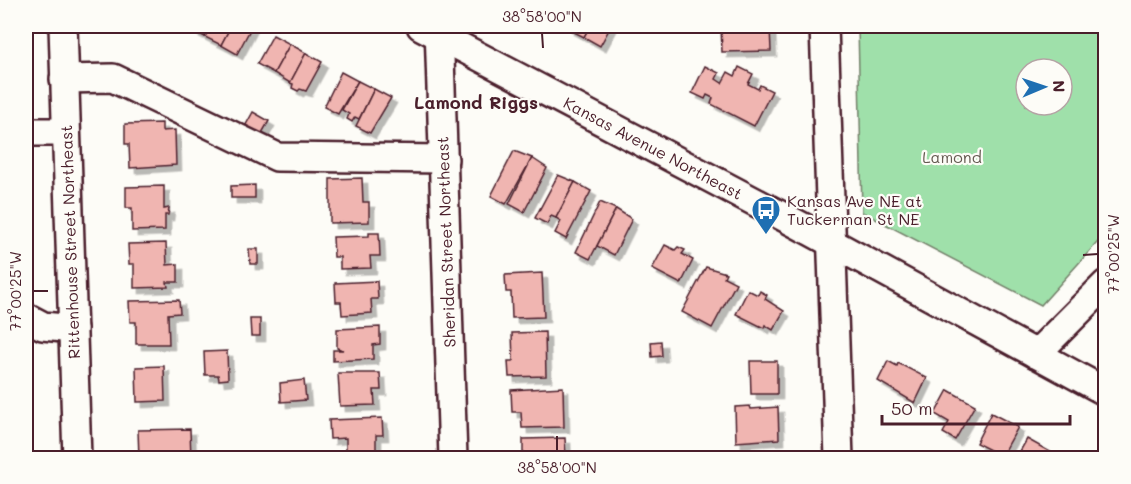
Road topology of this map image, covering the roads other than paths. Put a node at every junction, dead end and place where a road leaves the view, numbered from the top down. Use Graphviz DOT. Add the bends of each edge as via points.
graph roads {
  1 [pos="63,26"];
  2 [pos="824,26"];
  3 [pos="433,29"];
  4 [pos="64,80"];
  5 [pos="26,132"];
  6 [pos="66,132"];
  7 [pos="444,159"];
  8 [pos="832,243"];
  9 [pos="1106,284"];
  10 [pos="26,317"];
  11 [pos="73,329"];
  12 [pos="1036,354"];
  13 [pos="1106,392"];
  14 [pos="77,459"];
  15 [pos="453,459"];
  16 [pos="839,459"];
  1 -- 4 [label="street, Rittenhouse Street Northeast"];
  2 -- 8 [label="street"];
  3 -- 7 [label="street, Sheridan Street Northeast"];
  3 -- 8 [label="street, Kansas Avenue Northeast"];
  4 -- 6 [label="street, Rittenhouse Street Northeast"];
  4 -- 7 [label="street" via="112,78 276,157"];
  5 -- 6 [label="street"];
  6 -- 11 [label="street, Rittenhouse Street Northeast"];
  7 -- 15 [label="street, Sheridan Street Northeast"];
  8 -- 12 [label="street, Kansas Avenue Northeast"];
  8 -- 16 [label="street"];
  9 -- 12 [label="street"];
  10 -- 11 [label="street" via="43,326"];
  11 -- 14 [label="street, Rittenhouse Street Northeast"];
  12 -- 13 [label="street, Kansas Avenue Northeast"];
}
